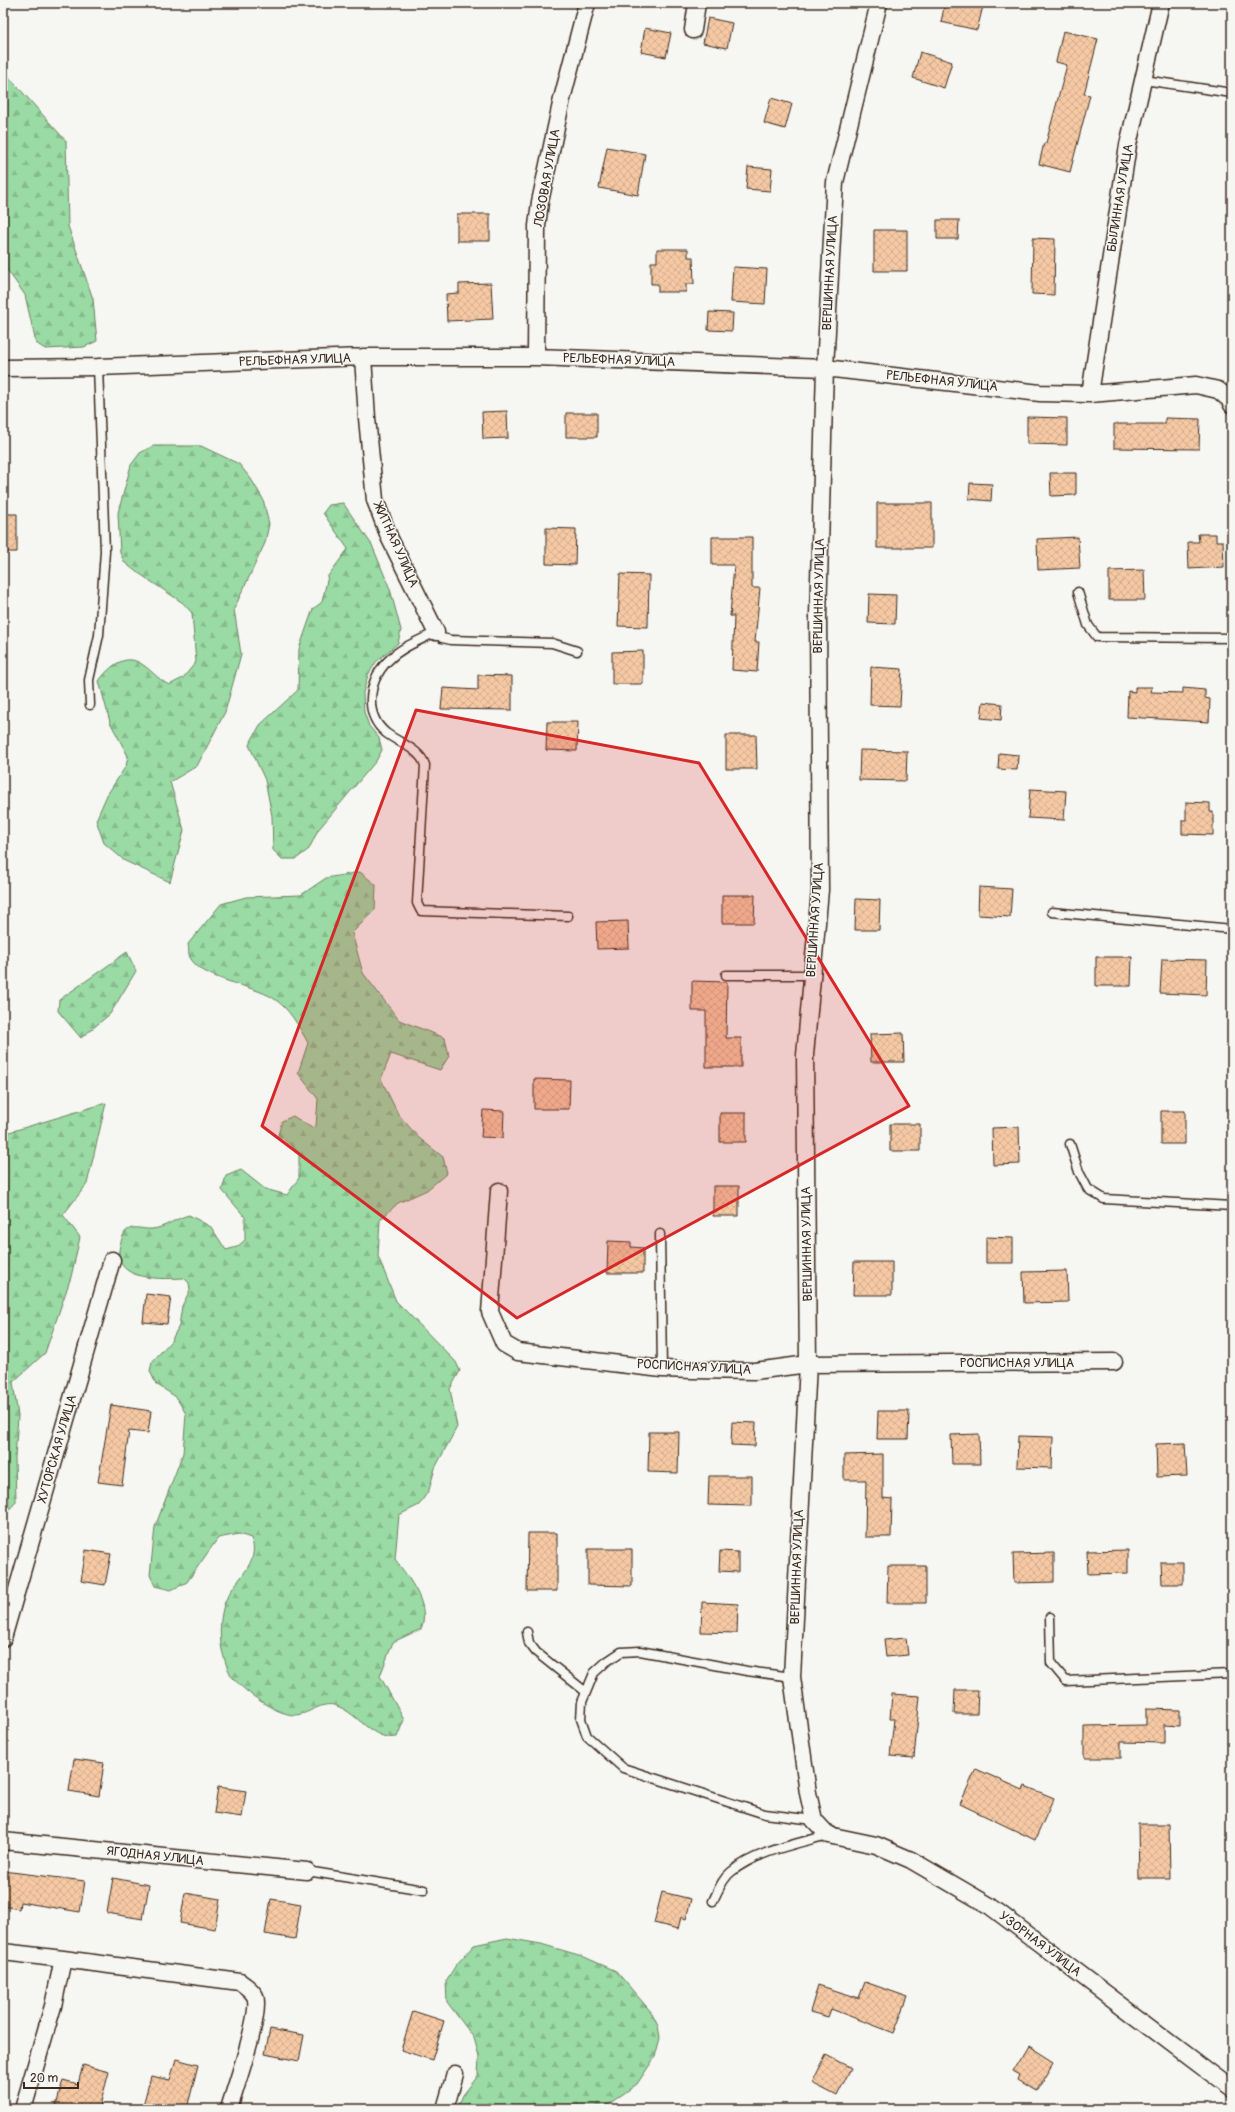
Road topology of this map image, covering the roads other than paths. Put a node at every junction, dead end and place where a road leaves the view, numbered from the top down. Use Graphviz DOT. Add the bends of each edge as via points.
graph roads {
  1 [pos="587,3"];
  2 [pos="697,3"];
  3 [pos="879,3"];
  4 [pos="1162,3"];
  5 [pos="693,30"];
  6 [pos="1144,80"];
  7 [pos="1232,93"];
  8 [pos="363,357"];
  9 [pos="536,357"];
  10 [pos="98,367"];
  11 [pos="3,368"];
  12 [pos="825,368"];
  13 [pos="1090,394"];
  14 [pos="1230,402"];
  15 [pos="1078,592"];
  16 [pos="436,632"];
  17 [pos="1232,638"];
  18 [pos="577,651"];
  19 [pos="90,705"];
  20 [pos="1052,912"];
  21 [pos="568,916"];
  22 [pos="1232,929"];
  23 [pos="812,975"];
  24 [pos="726,976"];
  25 [pos="1070,1144"];
  26 [pos="499,1191"];
  27 [pos="1232,1206"];
  28 [pos="660,1234"];
  29 [pos="112,1260"];
  30 [pos="1114,1362"];
  31 [pos="808,1364"];
  32 [pos="662,1369"];
  33 [pos="1050,1617"];
  34 [pos="527,1632"];
  35 [pos="3,1638"];
  36 [pos="1232,1674"];
  37 [pos="792,1677"];
  38 [pos="586,1692"];
  39 [pos="814,1820"];
  40 [pos="828,1835"];
  41 [pos="3,1841"];
  42 [pos="307,1871"];
  43 [pos="424,1890"];
  44 [pos="713,1901"];
  45 [pos="3,1952"];
  46 [pos="63,1959"];
  47 [pos="455,2074"];
  48 [pos="1232,2089"];
  49 [pos="23,2109"];
  50 [pos="229,2109"];
  51 [pos="445,2109"];
  1 -- 9 [label="street, ЛОЗОВАЯ УЛИЦА" via="562,100 540,202 537,226"];
  2 -- 5 [label="street"];
  3 -- 12 [label="street, ВЕРШИННАЯ УЛИЦА" via="835,182"];
  4 -- 6 [label="street, БЫЛИННАЯ УЛИЦА"];
  6 -- 7 [label="lane"];
  6 -- 13 [label="street, БЫЛИННАЯ УЛИЦА" via="1128,144"];
  8 -- 9 [label="street, РЕЛЬЕФНАЯ УЛИЦА"];
  8 -- 10 [label="street, РЕЛЬЕФНАЯ УЛИЦА"];
  8 -- 16 [label="street, ЖИТНАЯ УЛИЦА" via="375,500 390,539"];
  9 -- 12 [label="street, РЕЛЬЕФНАЯ УЛИЦА"];
  10 -- 11 [label="street, РЕЛЬЕФНАЯ УЛИЦА"];
  10 -- 19 [label="lane" via="104,551 99,635 89,680"];
  12 -- 13 [label="street, РЕЛЬЕФНАЯ УЛИЦА" via="1040,393"];
  12 -- 23 [label="street, ВЕРШИННАЯ УЛИЦА" via="818,616 820,890"];
  13 -- 14 [label="street, РЕЛЬЕФНАЯ УЛИЦА" via="1196,385 1218,390"];
  15 -- 17 [label="lane" via="1088,625 1097,637"];
  16 -- 18 [label="lane" via="442,638 451,640 552,643"];
  16 -- 21 [label="lane" via="391,658 381,668 374,681 371,697 376,723 418,753 425,765 418,908 426,913"];
  20 -- 22 [label="lane"];
  23 -- 24 [label="lane"];
  23 -- 31 [label="street, ВЕРШИННАЯ УЛИЦА" via="805,1055"];
  25 -- 27 [label="lane" via="1079,1172 1088,1189 1104,1199"];
  26 -- 32 [label="street, РОСПИСНАЯ УЛИЦА" via="490,1312 504,1344 518,1352"];
  28 -- 32 [label="lane"];
  29 -- 35 [label="street, ХУТОРСКАЯ УЛИЦА"];
  30 -- 31 [label="street, РОСПИСНАЯ УЛИЦА"];
  31 -- 32 [label="street, РОСПИСНАЯ УЛИЦА" via="755,1371"];
  31 -- 37 [label="street, ВЕРШИННАЯ УЛИЦА"];
  33 -- 36 [label="lane" via="1051,1663 1066,1681"];
  34 -- 38 [label="lane" via="529,1643 536,1652"];
  37 -- 38 [label="lane" via="640,1651 621,1652 594,1673"];
  37 -- 39 [label="street, ВЕРШИННАЯ УЛИЦА" via="806,1783"];
  38 -- 39 [label="lane" via="582,1702 581,1719 587,1736 623,1768 765,1814"];
  39 -- 40 [label="street"];
  40 -- 44 [label="lane" via="768,1852 745,1863 730,1873"];
  40 -- 48 [label="street, УЗОРНАЯ УЛИЦА" via="876,1845 911,1860 990,1906"];
  41 -- 42 [label="street, ЯГОДНАЯ УЛИЦА"];
  42 -- 43 [label="lane"];
  45 -- 46 [label="street"];
  46 -- 49 [label="street" via="53,2006"];
  46 -- 50 [label="street" via="240,1982 250,1988 255,1997 254,2020"];
  47 -- 51 [label="street"];
}
